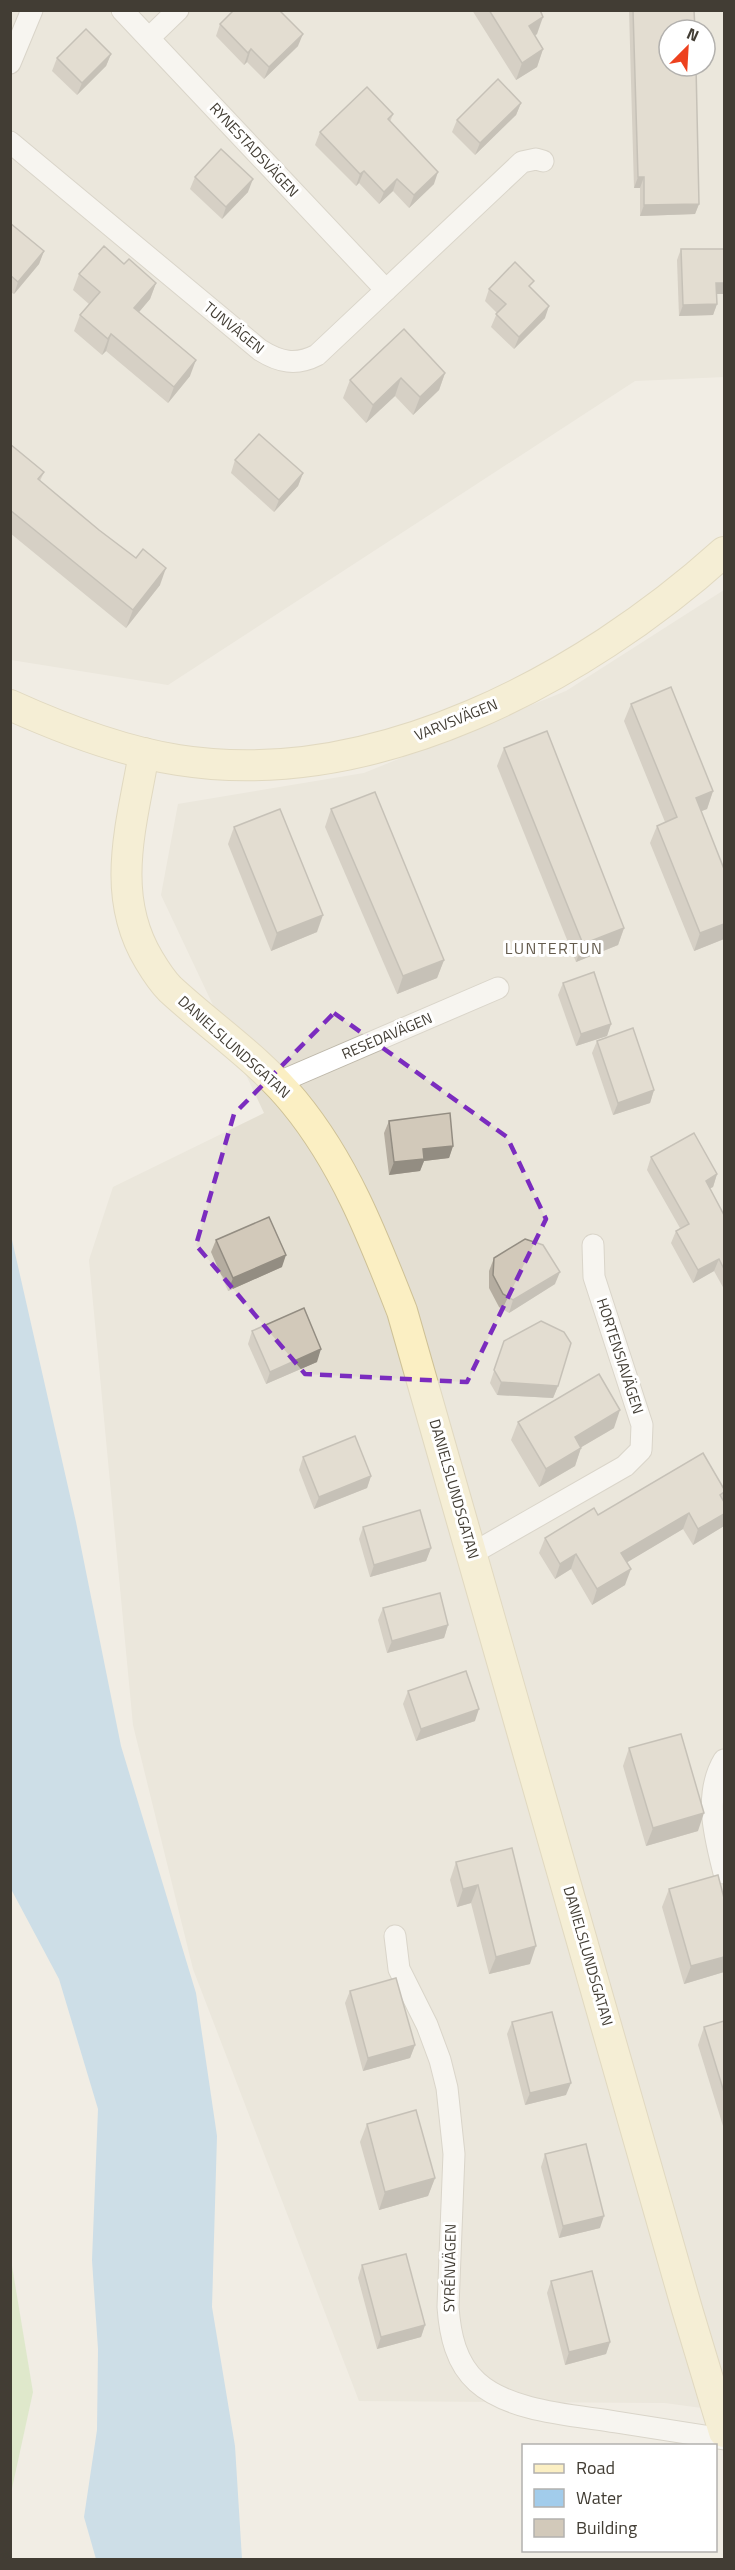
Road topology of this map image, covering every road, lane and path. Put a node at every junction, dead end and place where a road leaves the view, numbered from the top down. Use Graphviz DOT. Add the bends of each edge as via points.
graph roads {
  1 [pos="32,10"];
  2 [pos="122,10"];
  3 [pos="178,10"];
  4 [pos="149,38"];
  5 [pos="10,63"];
  6 [pos="10,142"];
  7 [pos="543,161"];
  8 [pos="386,290"];
  9 [pos="724,552"];
  10 [pos="10,705"];
  11 [pos="144,753"];
  12 [pos="498,988"];
  13 [pos="277,1083"];
  14 [pos="593,1245"];
  15 [pos="473,1553"];
  16 [pos="724,1760"];
  17 [pos="724,1873"];
  18 [pos="395,1936"];
  19 [pos="724,2432"];
  20 [pos="724,2439"];
  1 -- 5 [label="street"];
  2 -- 4 [label="street, RYNESTADSVÄGEN"];
  3 -- 4 [label="street"];
  4 -- 8 [label="street, RYNESTADSVÄGEN"];
  6 -- 8 [label="street, TUNVÄGEN" via="260,350 280,360 298,362 317,355"];
  7 -- 8 [label="street, TUNVÄGEN" via="522,162"];
  9 -- 11 [label="street, VARVSVÄGEN" via="641,620 564,670 491,707 412,738 348,755 283,763 215,764"];
  10 -- 11 [label="street"];
  11 -- 13 [label="street, DANIELSLUNDSGATAN" via="126,862 126,895 132,923 143,950 168,987"];
  12 -- 13 [label="street, RESEDAVÄGEN"];
  13 -- 15 [label="street, DANIELSLUNDSGATAN" via="316,1129 369,1229 402,1311"];
  14 -- 15 [label="street, HORTENSIAVÄGEN" via="594,1277 642,1425 641,1450 625,1466"];
  15 -- 19 [label="street, DANIELSLUNDSGATAN"];
  16 -- 17 [label="street" via="715,1782 712,1813"];
  18 -- 20 [label="street, SYRÉNVÄGEN" via="399,1969 427,2025 447,2088 454,2154 448,2307 456,2352 466,2370 478,2384 527,2406"];
}
